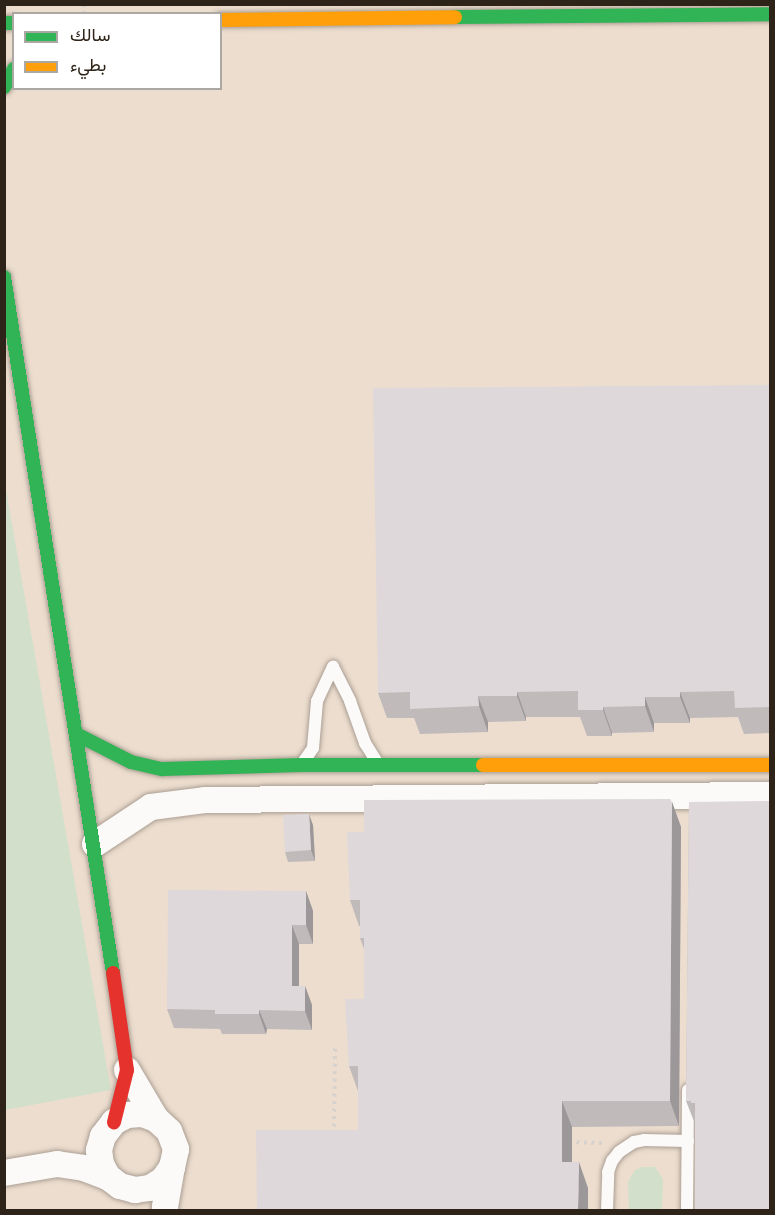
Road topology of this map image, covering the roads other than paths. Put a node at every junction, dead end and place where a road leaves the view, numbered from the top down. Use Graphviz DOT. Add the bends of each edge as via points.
graph roads {
  1 [pos="771,14"];
  2 [pos="222,20"];
  3 [pos="12,73"];
  4 [pos="4,87"];
  5 [pos="4,277"];
  6 [pos="78,735"];
  7 [pos="301,765"];
  8 [pos="771,765"];
  9 [pos="379,766"];
  10 [pos="690,786"];
  11 [pos="771,795"];
  12 [pos="95,844"];
  13 [pos="127,1070"];
  14 [pos="688,1081"];
  15 [pos="156,1119"];
  16 [pos="108,1129"];
  17 [pos="688,1141"];
  18 [pos="57,1164"];
  19 [pos="172,1167"];
  20 [pos="4,1173"];
  21 [pos="114,1181"];
  22 [pos="138,1210"];
  23 [pos="165,1210"];
  24 [pos="607,1210"];
  25 [pos="687,1210"];
  1 -- 2 [label="street"];
  3 -- 4 [label="street"];
  5 -- 6 [label="street"];
  6 -- 7 [label="street" via="131,762 162,769"];
  6 -- 12 [label="street"];
  7 -- 9 [label="street"];
  7 -- 9 [label="lane" via="313,748 317,701 333,667 365,743"];
  8 -- 10 [label="street"];
  9 -- 10 [label="street"];
  10 -- 11 [label="street"];
  10 -- 12 [label="street" via="194,801 151,807"];
  12 -- 13 [label="street"];
  13 -- 15 [label="street"];
  13 -- 16 [label="street"];
  14 -- 17 [label="lane"];
  15 -- 16 [label="street" via="134,1115"];
  15 -- 19 [label="street" via="169,1131 176,1149"];
  16 -- 18 [label="street" via="83,1151"];
  16 -- 21 [label="street" via="100,1157"];
  17 -- 24 [label="lane" via="634,1142 612,1161"];
  17 -- 25 [label="lane"];
  18 -- 20 [label="street"];
  18 -- 21 [label="street" via="84,1168"];
  19 -- 21 [label="street" via="164,1180 150,1188 135,1190"];
  19 -- 23 [label="street"];
  21 -- 22 [label="street"];
}
